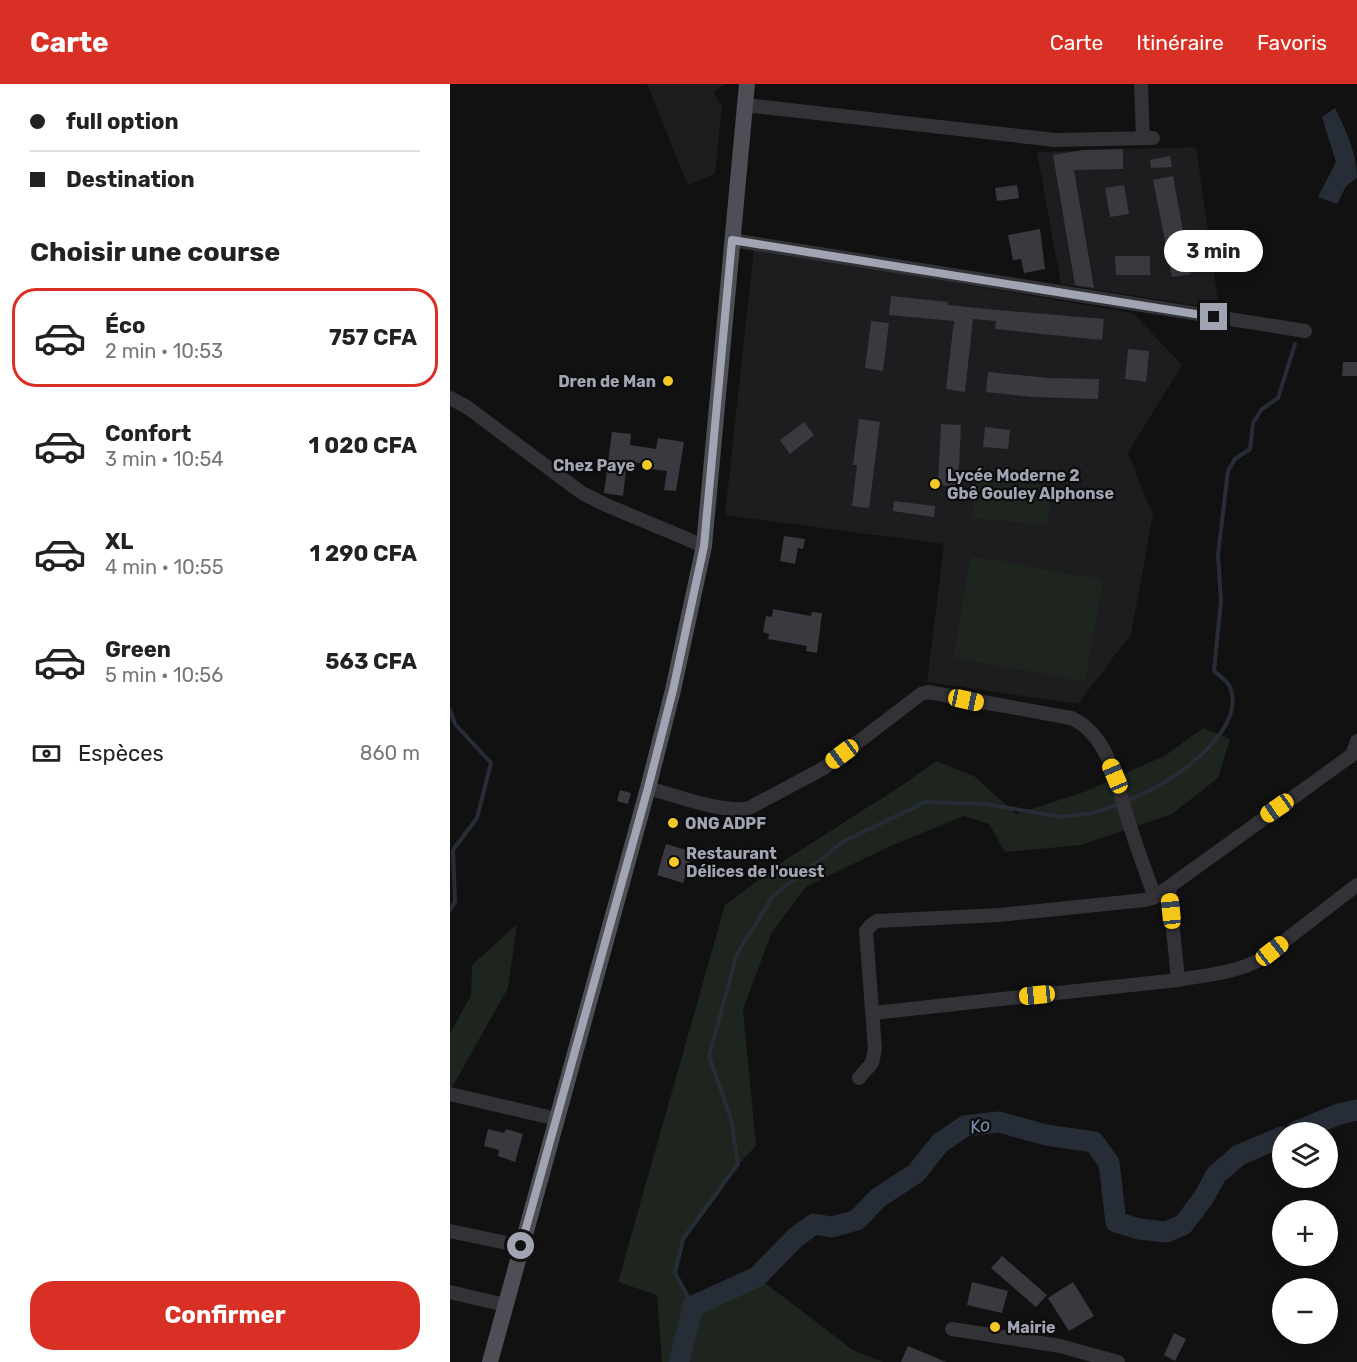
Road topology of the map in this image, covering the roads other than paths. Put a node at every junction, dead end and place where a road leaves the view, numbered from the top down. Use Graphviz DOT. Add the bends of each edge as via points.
graph roads {
  1 [pos="1141,84"];
  2 [pos="748,100"];
  3 [pos="732,240"];
  4 [pos="1305,332"];
  5 [pos="450,398"];
  6 [pos="704,546"];
  7 [pos="1357,741"];
  8 [pos="1355,759"];
  9 [pos="648,788"];
  10 [pos="1357,885"];
  11 [pos="1169,888"];
  12 [pos="1155,897"];
  13 [pos="1178,980"];
  14 [pos="873,1013"];
  15 [pos="859,1078"];
  16 [pos="450,1094"];
  17 [pos="557,1119"];
  18 [pos="451,1235"];
  19 [pos="521,1246"];
  20 [pos="450,1292"];
  21 [pos="505,1305"];
  22 [pos="952,1329"];
  23 [pos="490,1362"];
  24 [pos="1118,1362"];
  1 -- 2 [label="street" via="1148,138 1055,140"];
  2 -- 3 [label="main road"];
  3 -- 4 [label="street"];
  3 -- 6 [label="main road"];
  5 -- 6 [label="street" via="582,493"];
  6 -- 9 [label="main road"];
  7 -- 8 [label="street"];
  8 -- 11 [label="street"];
  9 -- 12 [label="street" via="721,808 749,808 824,768 928,692 1071,718 1090,732 1104,750"];
  9 -- 17 [label="main road"];
  10 -- 13 [label="street" via="1250,965"];
  11 -- 12 [label="street"];
  11 -- 13 [label="street"];
  12 -- 14 [label="street" via="999,915 877,921 866,932"];
  13 -- 14 [label="street"];
  14 -- 15 [label="street" via="874,1057"];
  16 -- 17 [label="street"];
  17 -- 19 [label="main road"];
  18 -- 19 [label="street"];
  19 -- 21 [label="main road"];
  20 -- 21 [label="street"];
  21 -- 23 [label="main road"];
  22 -- 24 [label="street" via="1060,1346"];
}
